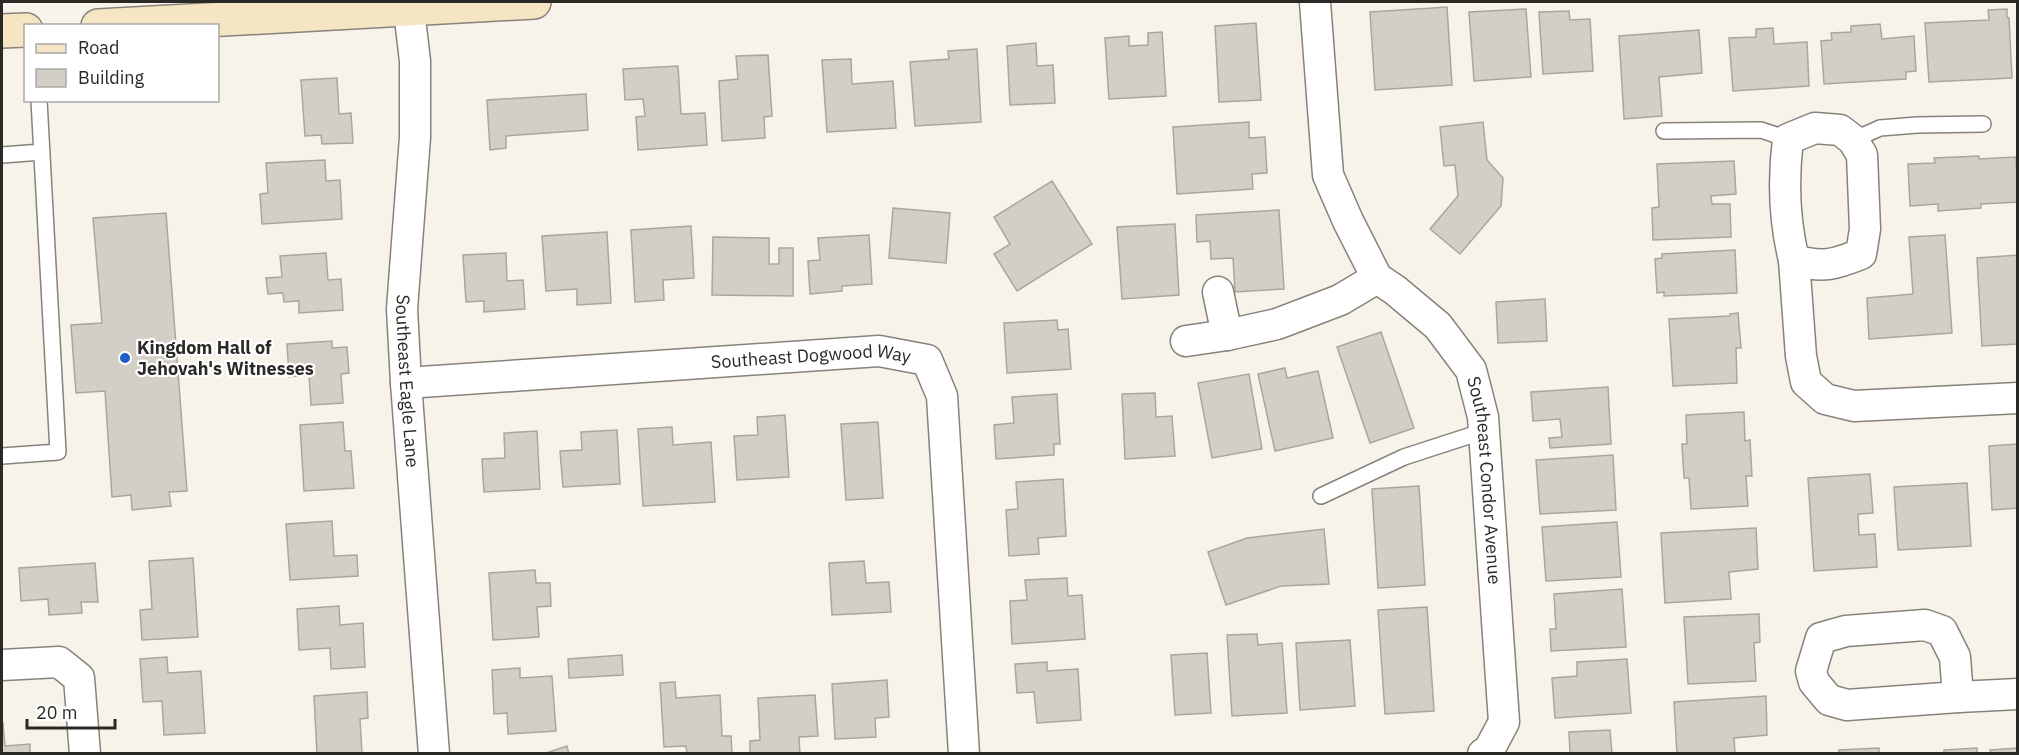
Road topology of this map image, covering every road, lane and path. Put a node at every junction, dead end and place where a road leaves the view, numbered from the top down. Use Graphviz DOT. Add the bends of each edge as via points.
graph roads {
  1 [pos="534,2"];
  2 [pos="1315,2"];
  3 [pos="408,5"];
  4 [pos="128,24"];
  5 [pos="24,30"];
  6 [pos="2,31"];
  7 [pos="39,102"];
  8 [pos="1983,124"];
  9 [pos="1664,131"];
  10 [pos="1788,139"];
  11 [pos="1853,140"];
  12 [pos="42,152"];
  13 [pos="2,155"];
  14 [pos="1794,260"];
  15 [pos="1377,278"];
  16 [pos="1218,292"];
  17 [pos="1227,336"];
  18 [pos="1186,341"];
  19 [pos="406,384"];
  20 [pos="2018,398"];
  21 [pos="1484,430"];
  22 [pos="2,456"];
  23 [pos="1321,496"];
  24 [pos="2,665"];
  25 [pos="2018,694"];
  26 [pos="1958,697"];
  27 [pos="85,753"];
  28 [pos="434,753"];
  29 [pos="964,753"];
  30 [pos="1483,753"];
  1 -- 3 [label="street"];
  2 -- 15 [label="street, Southeast Condor Avenue" via="1329,175"];
  3 -- 4 [label="street"];
  3 -- 19 [label="street, Southeast Eagle Lane" via="415,61 415,137 402,309"];
  5 -- 6 [label="street"];
  7 -- 12 [label="lane"];
  8 -- 11 [label="lane" via="1880,128"];
  9 -- 10 [label="lane" via="1761,130"];
  10 -- 11 [label="street" via="1815,128 1840,130"];
  10 -- 14 [label="street" via="1784,167 1787,233"];
  11 -- 14 [label="street" via="1862,155 1865,229 1860,254 1837,264 1815,266"];
  12 -- 13 [label="lane"];
  12 -- 22 [label="lane" via="58,452"];
  14 -- 20 [label="street" via="1804,374 1806,382 1825,399 1854,406"];
  15 -- 17 [label="street" via="1340,300 1277,324"];
  15 -- 21 [label="street, Southeast Condor Avenue" via="1438,326 1471,370"];
  16 -- 17 [label="street"];
  17 -- 18 [label="street"];
  19 -- 28 [label="street, Southeast Eagle Lane"];
  19 -- 29 [label="street, Southeast Dogwood Way" via="879,351 927,360 942,396"];
  21 -- 23 [label="lane" via="1404,457"];
  21 -- 30 [label="street, Southeast Condor Avenue" via="1504,722 1489,750"];
  24 -- 27 [label="street" via="59,662 79,678"];
  25 -- 26 [label="street"];
  26 -- 26 [label="street" via="1955,657 1942,631 1925,625 1846,631 1821,639 1810,671 1829,700 1847,705"];
}
